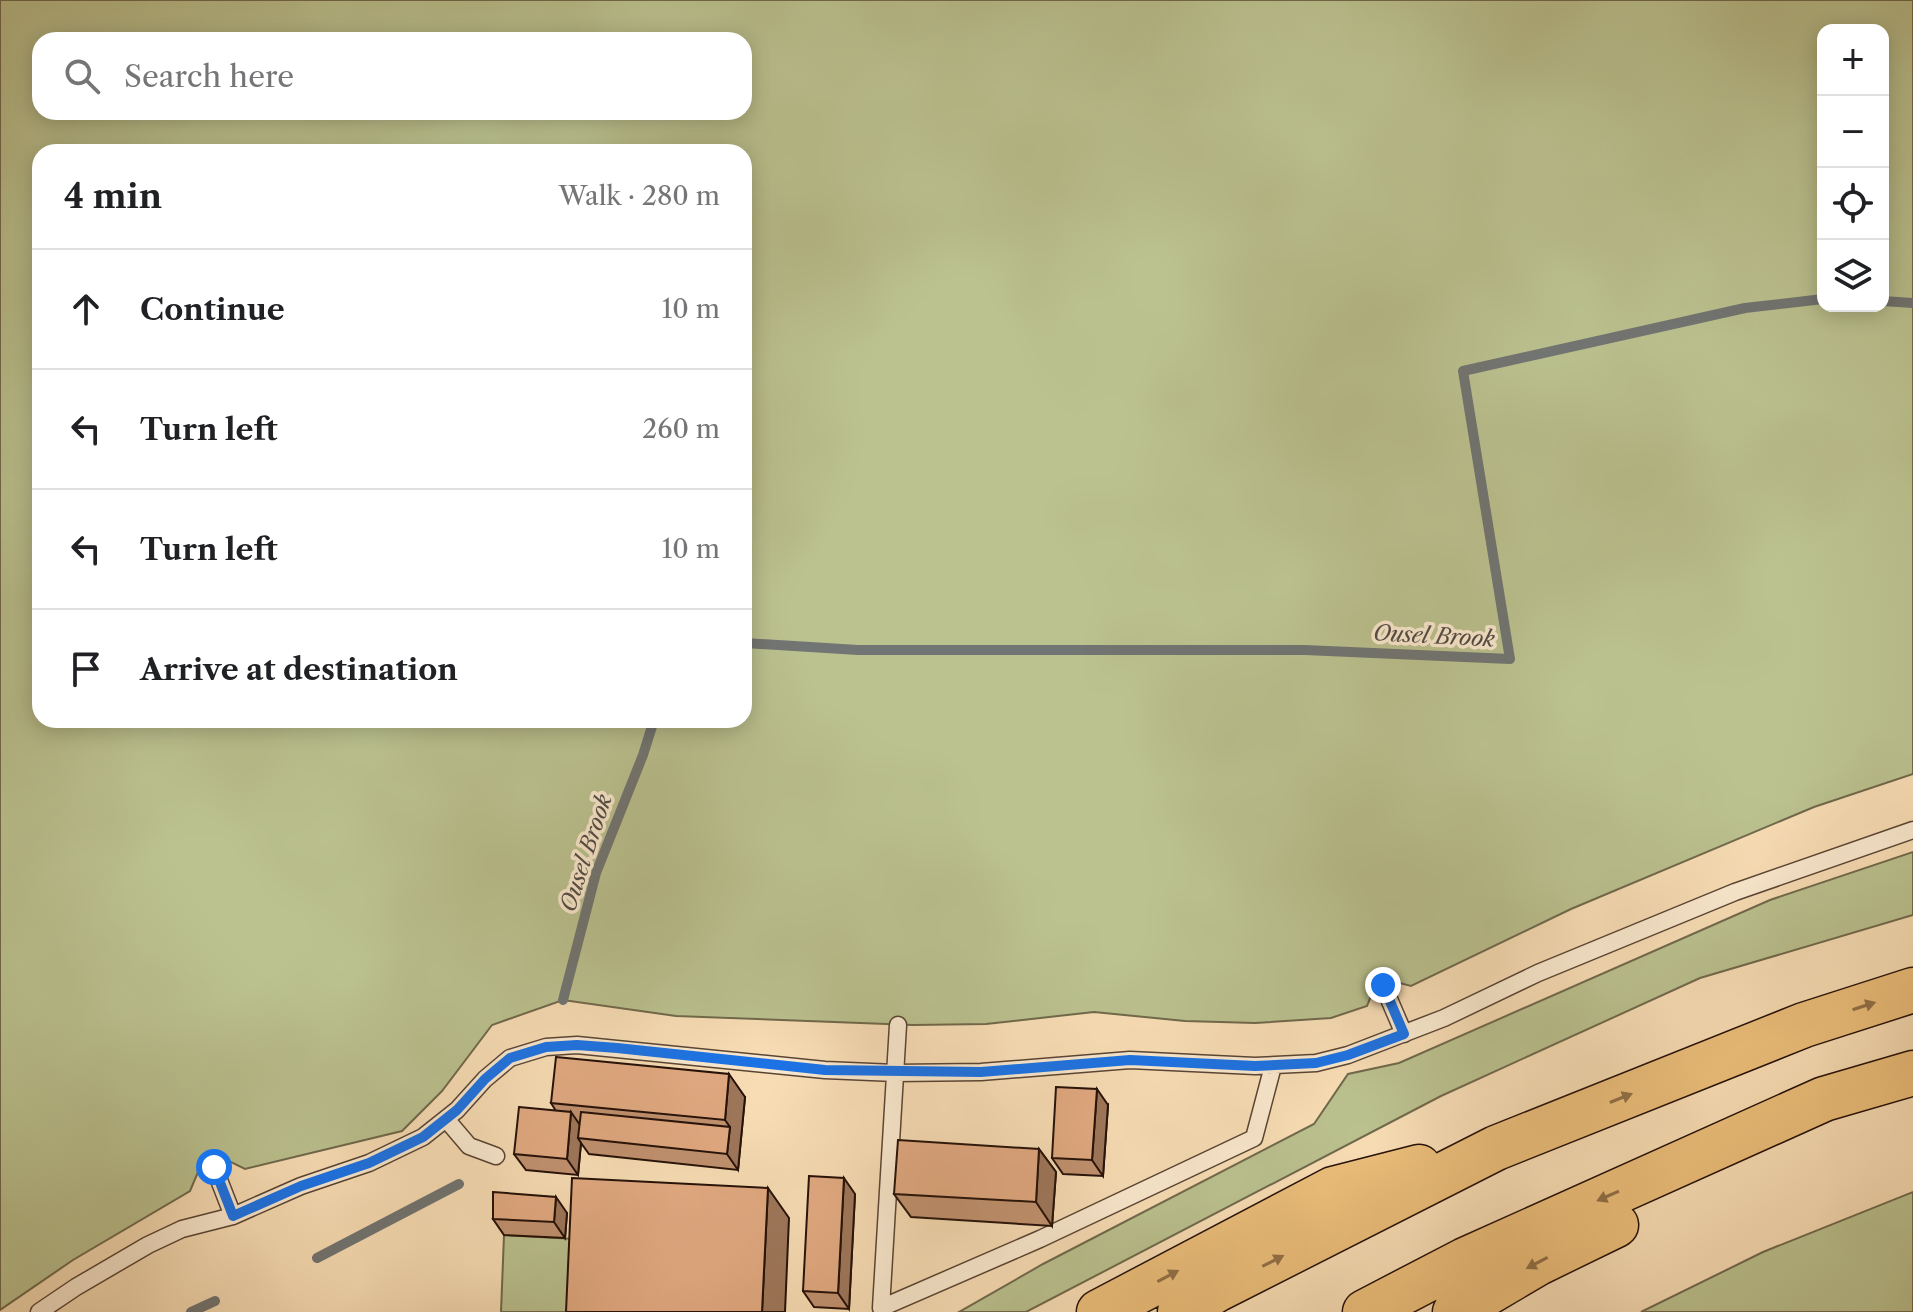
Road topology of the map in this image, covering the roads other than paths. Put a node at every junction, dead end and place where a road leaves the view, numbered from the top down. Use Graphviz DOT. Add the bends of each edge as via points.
graph roads {
  1 [pos="1913,830"];
  2 [pos="1383,985"];
  3 [pos="1913,990"];
  4 [pos="898,1025"];
  5 [pos="1404,1034"];
  6 [pos="1273,1066"];
  7 [pos="895,1073"];
  8 [pos="1913,1073"];
  9 [pos="1913,1090"];
  10 [pos="446,1119"];
  11 [pos="1496,1148"];
  12 [pos="496,1156"];
  13 [pos="214,1167"];
  14 [pos="233,1216"];
  15 [pos="877,1310"];
  16 [pos="39,1312"];
  17 [pos="1099,1312"];
  18 [pos="1180,1312"];
  19 [pos="1365,1312"];
  20 [pos="1455,1312"];
  1 -- 5 [label="lane" via="1634,932"];
  2 -- 5 [label="lane"];
  11 -- 3 [label="highway, one-way" via="1804,1025"];
  4 -- 7 [label="lane"];
  5 -- 6 [label="lane" via="1316,1063"];
  6 -- 7 [label="lane" via="1130,1060"];
  6 -- 15 [label="lane" via="1254,1138"];
  7 -- 10 [label="lane" via="577,1045 546,1047 510,1058"];
  7 -- 15 [label="lane"];
  8 -- 19 [label="highway, one-way" via="1824,1099 1465,1260"];
  9 -- 20 [label="highway, one-way" via="1795,1138 1552,1256"];
  10 -- 12 [label="lane" via="469,1146"];
  10 -- 14 [label="lane" via="423,1137 369,1163"];
  17 -- 11 [label="highway, one-way" via="1333,1189"];
  18 -- 11 [label="highway, one-way"];
  13 -- 14 [label="lane"];
  14 -- 16 [label="lane" via="182,1229 148,1245"];
}
